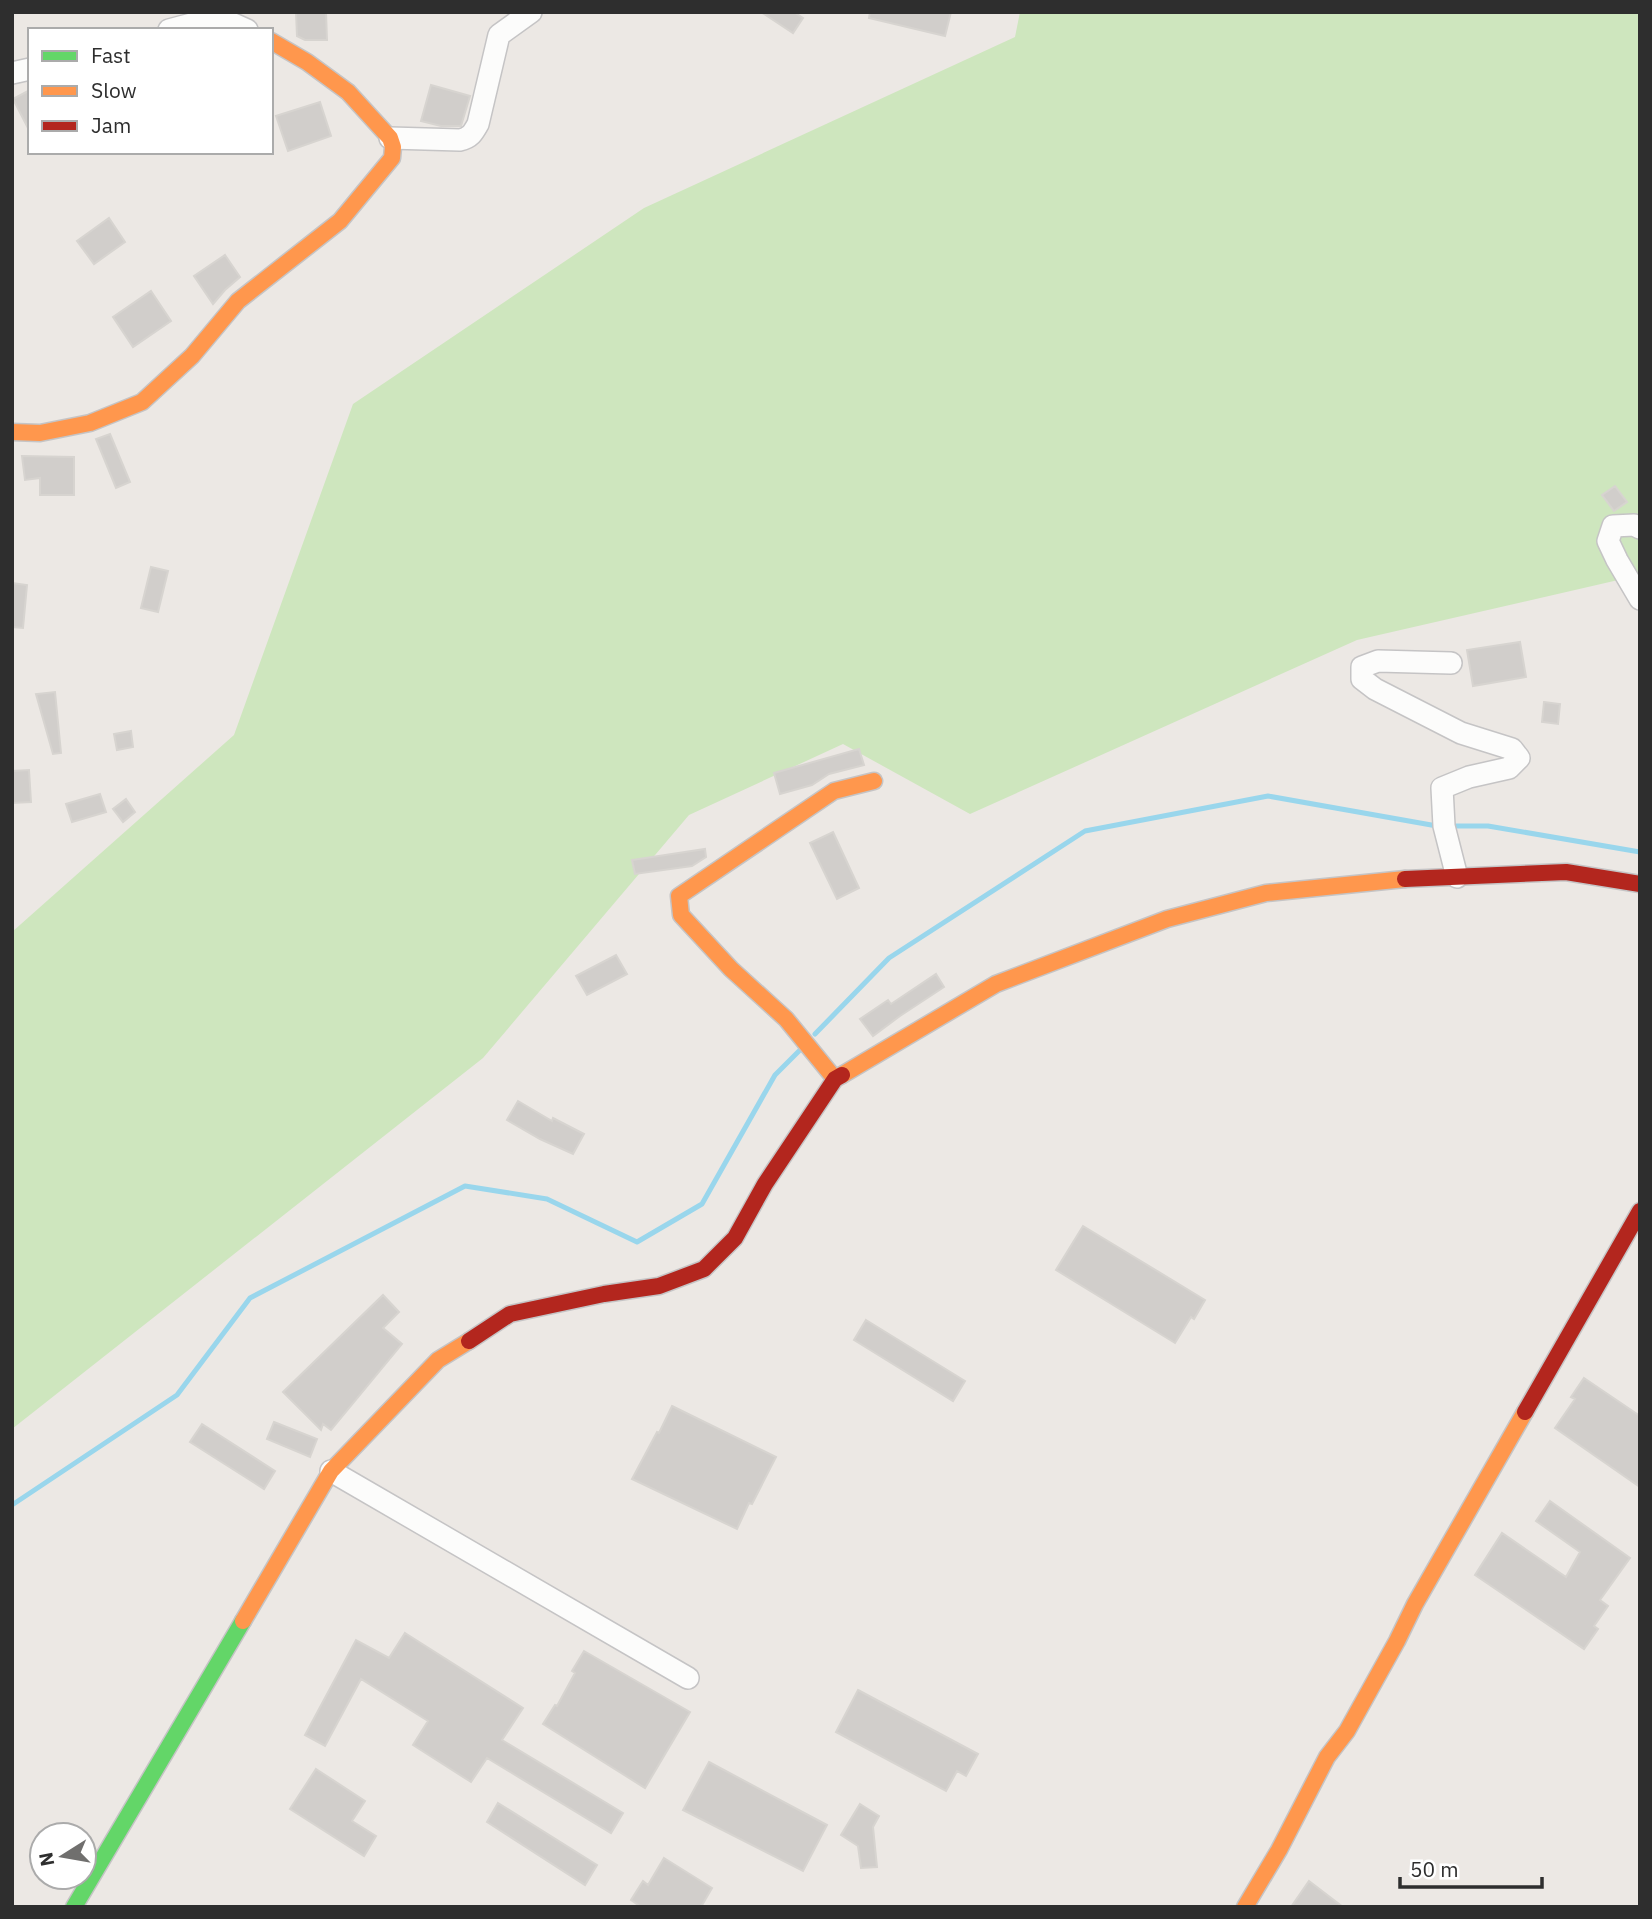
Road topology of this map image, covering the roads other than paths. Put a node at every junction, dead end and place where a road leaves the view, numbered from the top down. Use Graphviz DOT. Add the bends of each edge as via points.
graph roads {
  1 [pos="531,12"];
  2 [pos="220,15"];
  3 [pos="176,28"];
  4 [pos="243,28"];
  5 [pos="273,42"];
  6 [pos="390,138"];
  7 [pos="12,432"];
  8 [pos="1640,528"];
  9 [pos="1640,598"];
  10 [pos="1451,663"];
  11 [pos="874,780"];
  12 [pos="1457,877"];
  13 [pos="1640,884"];
  14 [pos="835,1079"];
  15 [pos="1640,1211"];
  16 [pos="331,1471"];
  17 [pos="688,1678"];
  18 [pos="75,1907"];
  19 [pos="1245,1907"];
  1 -- 6 [label="street" via="499,35 478,124 467,139"];
  2 -- 3 [label="street"];
  2 -- 4 [label="street"];
  5 -- 6 [label="street" via="348,92"];
  6 -- 7 [label="street" via="392,158 340,221 237,301 192,356 142,402 90,423 40,433"];
  8 -- 9 [label="street" via="1613,526 1608,541"];
  10 -- 12 [label="street" via="1378,661 1362,667 1362,679 1461,733 1512,749 1519,758 1508,768 1442,788 1444,826"];
  11 -- 14 [label="street" via="834,790 679,896 681,915 786,1019"];
  12 -- 13 [label="street" via="1566,872"];
  12 -- 14 [label="street" via="1266,893 1167,919 996,984"];
  14 -- 16 [label="street" via="735,1238 704,1269 659,1286 510,1314 438,1360"];
  15 -- 19 [label="street"];
  16 -- 17 [label="street"];
  16 -- 18 [label="street"];
}
